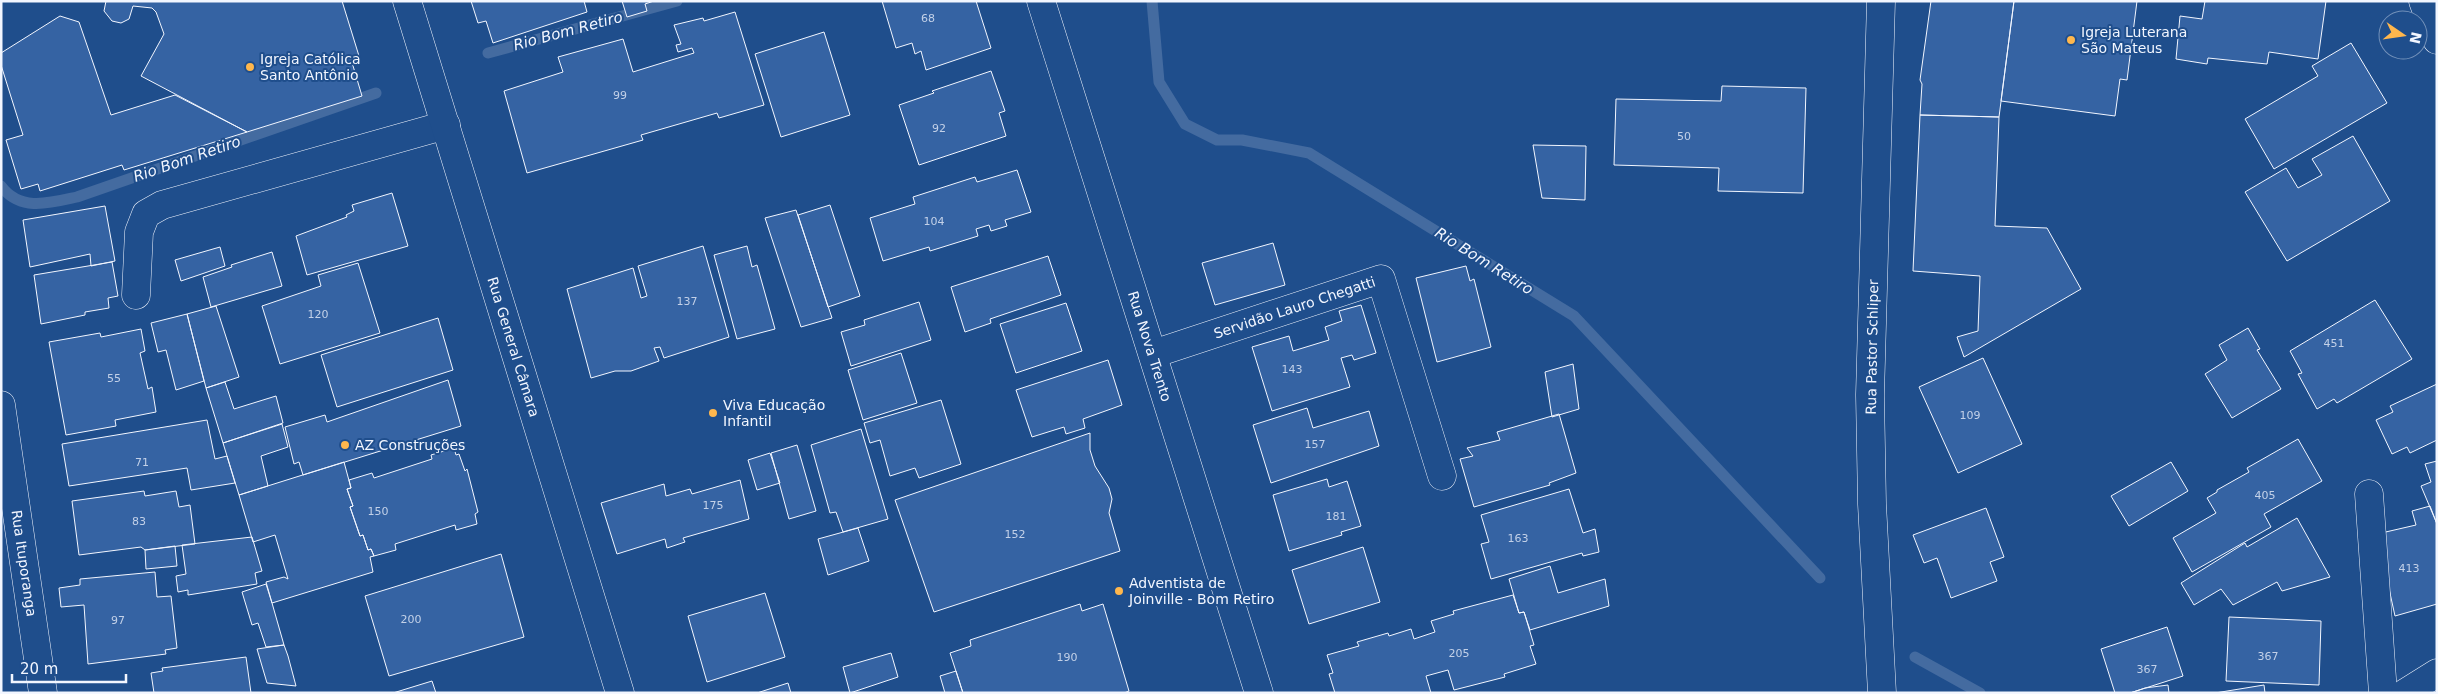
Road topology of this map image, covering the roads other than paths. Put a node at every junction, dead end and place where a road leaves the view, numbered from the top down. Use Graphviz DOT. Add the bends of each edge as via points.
graph roads {
  1 [pos="407,1"];
  2 [pos="1041,1"];
  3 [pos="1881,1"];
  4 [pos="2423,1"];
  5 [pos="2437,40"];
  6 [pos="446,126"];
  7 [pos="136,295"];
  8 [pos="1152,354"];
  9 [pos="1,405"];
  10 [pos="1442,476"];
  11 [pos="2369,494"];
  12 [pos="2437,672"];
  13 [pos="43,693"];
  14 [pos="620,693"];
  15 [pos="1259,693"];
  16 [pos="1882,693"];
  17 [pos="2383,693"];
  18 [pos="2405,693"];
  1 -- 6 [label="street, Rua General Câmara"];
  2 -- 8 [label="street, Rua Nova Trento"];
  3 -- 16 [label="street, Rua Pastor Schliper" via="1870,395"];
  4 -- 5 [label="street"];
  6 -- 7 [label="street" via="407,134 162,205 146,214 139,232"];
  6 -- 14 [label="street, Rua General Câmara"];
  8 -- 10 [label="street, Servidão Lauro Chegatti" via="1381,279"];
  8 -- 15 [label="street, Rua Nova Trento"];
  9 -- 13 [label="street, Rua Ituporanga"];
  11 -- 17 [label="street"];
  12 -- 18 [label="street"];
}
